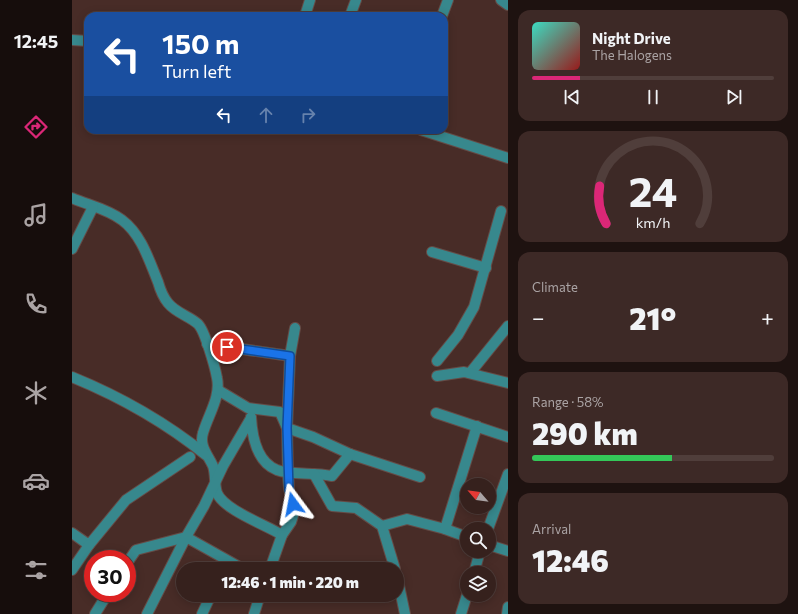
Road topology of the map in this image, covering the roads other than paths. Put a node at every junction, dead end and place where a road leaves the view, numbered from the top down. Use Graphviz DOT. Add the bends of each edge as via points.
graph roads {
  1 [pos="310,0"];
  2 [pos="356,0"];
  3 [pos="448,0"];
  4 [pos="306,12"];
  5 [pos="352,12"];
  6 [pos="444,12"];
  7 [pos="72,40"];
  8 [pos="84,41"];
  9 [pos="434,134"];
  10 [pos="508,158"];
  11 [pos="72,198"];
  12 [pos="93,207"];
  13 [pos="501,211"];
  14 [pos="72,249"];
  15 [pos="432,252"];
  16 [pos="486,268"];
  17 [pos="508,326"];
  18 [pos="295,328"];
  19 [pos="207,344"];
  20 [pos="290,356"];
  21 [pos="437,361"];
  22 [pos="470,373"];
  23 [pos="437,376"];
  24 [pos="72,377"];
  25 [pos="508,383"];
  26 [pos="218,390"];
  27 [pos="436,413"];
  28 [pos="251,414"];
  29 [pos="477,426"];
  30 [pos="287,428"];
  31 [pos="508,437"];
  32 [pos="350,454"];
  33 [pos="206,455"];
  34 [pos="190,457"];
  35 [pos="288,472"];
  36 [pos="314,474"];
  37 [pos="508,474"];
  38 [pos="420,477"];
  39 [pos="216,483"];
  40 [pos="504,497"];
  41 [pos="492,522"];
  42 [pos="382,526"];
  43 [pos="445,529"];
  44 [pos="72,533"];
  45 [pos="282,534"];
  46 [pos="460,534"];
  47 [pos="186,537"];
  48 [pos="89,545"];
  49 [pos="496,547"];
  50 [pos="136,550"];
  51 [pos="508,551"];
  52 [pos="222,562"];
  53 [pos="272,562"];
  54 [pos="393,562"];
  55 [pos="72,570"];
  56 [pos="102,602"];
  57 [pos="208,602"];
  58 [pos="258,602"];
  59 [pos="401,602"];
  60 [pos="465,602"];
  61 [pos="508,607"];
  62 [pos="402,613"];
  63 [pos="95,614"];
  64 [pos="147,614"];
  65 [pos="202,614"];
  66 [pos="254,614"];
  67 [pos="461,614"];
  68 [pos="507,614"];
  1 -- 4 [label="street"];
  2 -- 5 [label="street"];
  3 -- 6 [label="street"];
  7 -- 8 [label="street"];
  9 -- 10 [label="street"];
  11 -- 12 [label="street"];
  12 -- 14 [label="street"];
  12 -- 19 [label="street" via="121,219 130,226 145,250 168,303 202,329"];
  13 -- 16 [label="street"];
  15 -- 16 [label="street"];
  16 -- 21 [label="street" via="474,307 458,335"];
  17 -- 22 [label="street"];
  18 -- 20 [label="street"];
  19 -- 20 [label="street"];
  19 -- 26 [label="street"];
  20 -- 30 [label="street"];
  22 -- 23 [label="street"];
  22 -- 25 [label="street"];
  24 -- 33 [label="street" via="99,388 172,428"];
  26 -- 28 [label="street"];
  26 -- 33 [label="street" via="202,437"];
  27 -- 29 [label="street"];
  28 -- 30 [label="street" via="280,412"];
  28 -- 35 [label="street" via="258,451 264,460 277,470"];
  28 -- 39 [label="street"];
  29 -- 31 [label="street"];
  29 -- 43 [label="street"];
  30 -- 32 [label="street"];
  30 -- 35 [label="street"];
  32 -- 36 [label="street" via="332,476"];
  32 -- 38 [label="street"];
  33 -- 39 [label="street" via="214,468"];
  34 -- 48 [label="street" via="126,500"];
  35 -- 36 [label="street"];
  35 -- 45 [label="street" via="293,516"];
  36 -- 42 [label="street" via="332,506 356,508"];
  37 -- 40 [label="street"];
  39 -- 45 [label="street" via="220,499 226,504"];
  39 -- 47 [label="street"];
  40 -- 41 [label="street"];
  42 -- 43 [label="street" via="407,519"];
  42 -- 54 [label="street"];
  43 -- 46 [label="street"];
  44 -- 48 [label="street"];
  45 -- 53 [label="street"];
  47 -- 50 [label="street"];
  47 -- 52 [label="street"];
  47 -- 64 [label="street"];
  48 -- 55 [label="street"];
  49 -- 51 [label="street"];
  56 -- 63 [label="street"];
  57 -- 65 [label="street"];
  58 -- 66 [label="street"];
  59 -- 62 [label="street"];
  60 -- 67 [label="street"];
  61 -- 68 [label="street"];
}
